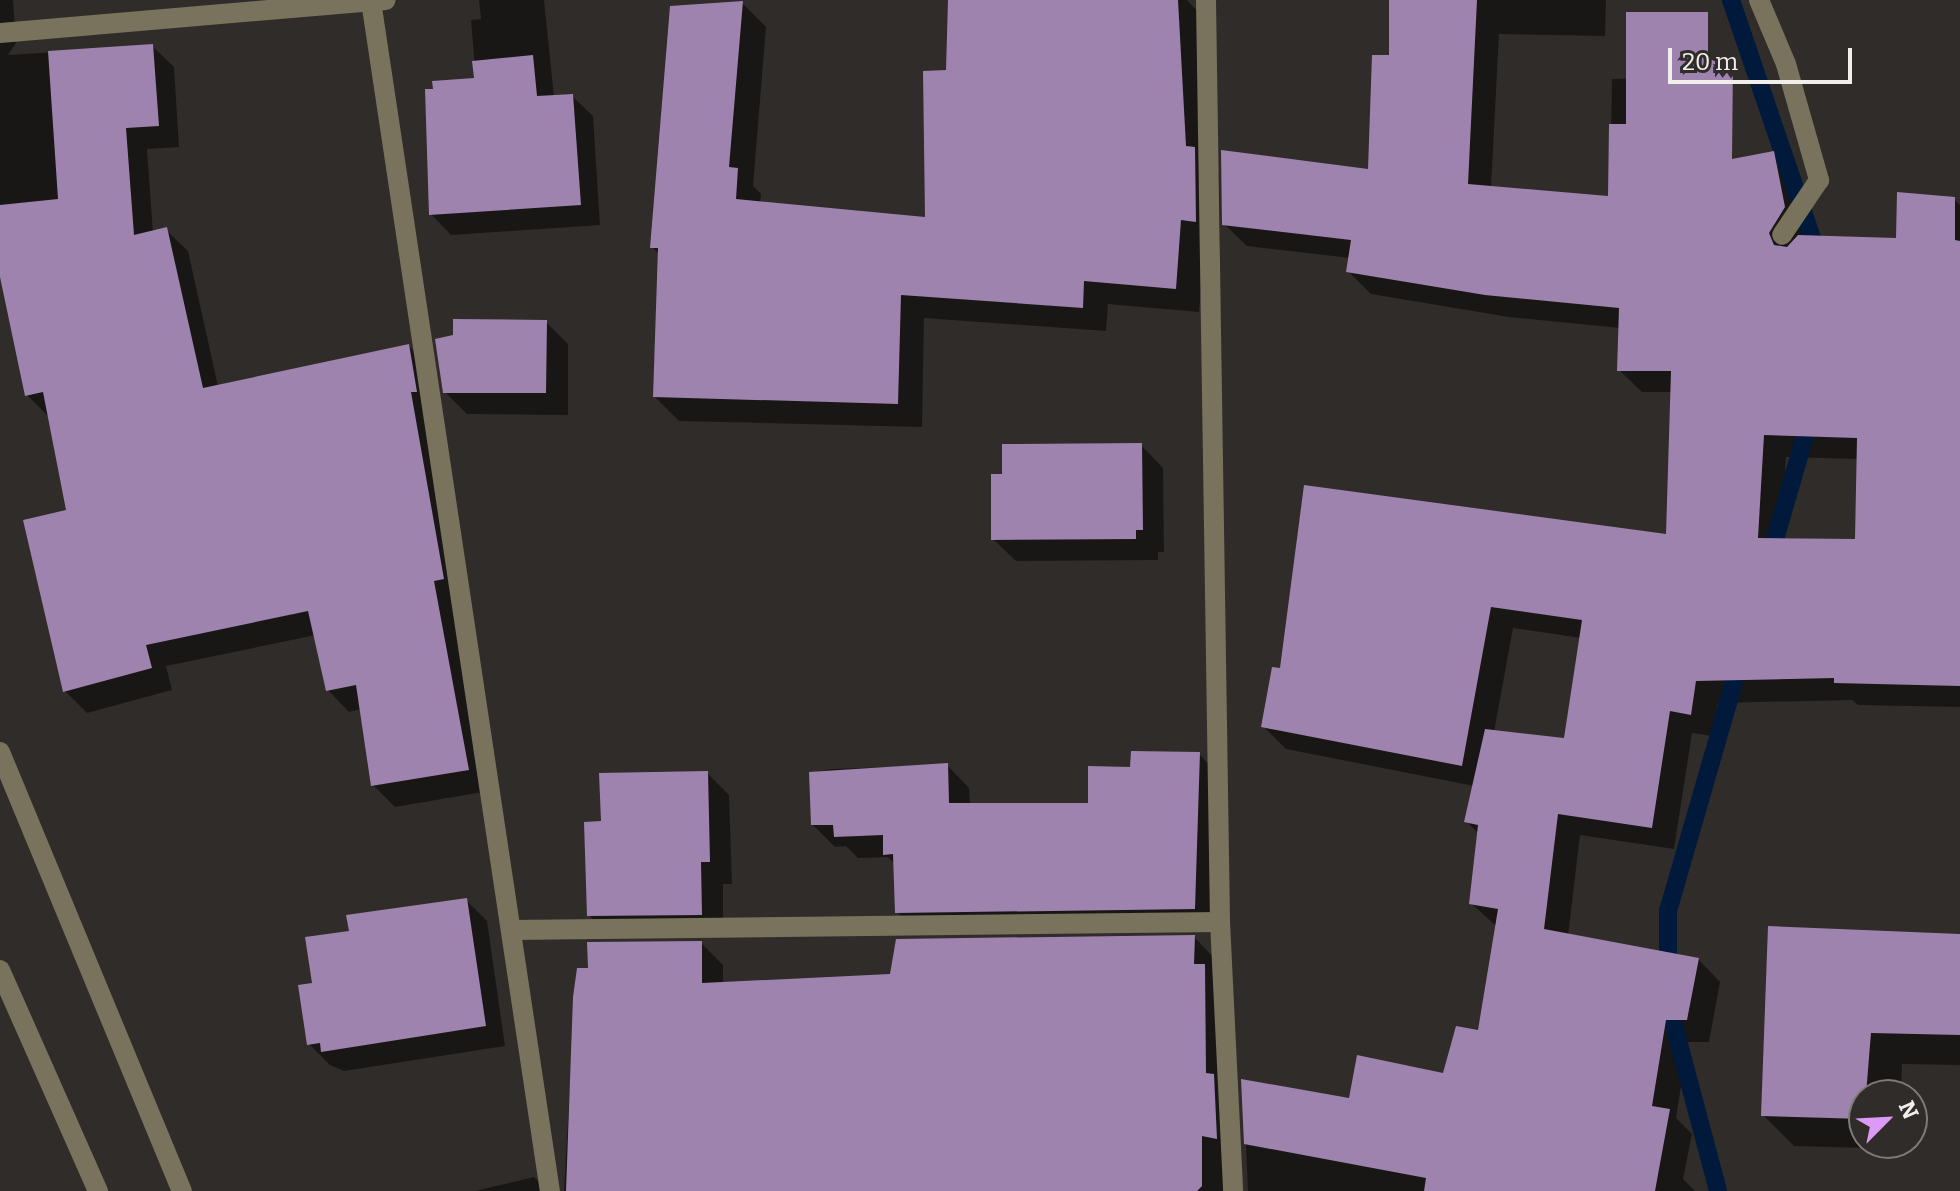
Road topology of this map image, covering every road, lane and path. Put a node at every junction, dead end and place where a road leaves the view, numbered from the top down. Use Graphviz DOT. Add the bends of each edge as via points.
graph roads {
  1 [pos="386,0"];
  2 [pos="1206,0"];
  3 [pos="1759,0"];
  4 [pos="371,1"];
  5 [pos="0,33"];
  6 [pos="1782,235"];
  7 [pos="0,752"];
  8 [pos="1220,922"];
  9 [pos="511,930"];
  10 [pos="0,970"];
  11 [pos="98,1191"];
  12 [pos="182,1191"];
  13 [pos="550,1191"];
  14 [pos="1233,1191"];
  1 -- 4 [label="street"];
  2 -- 8 [label="street"];
  3 -- 6 [label="street" via="1786,64 1819,180"];
  4 -- 5 [label="street"];
  4 -- 9 [label="street"];
  7 -- 12 [label="street"];
  8 -- 9 [label="street"];
  8 -- 14 [label="street"];
  9 -- 13 [label="street"];
  10 -- 11 [label="street"];
}
